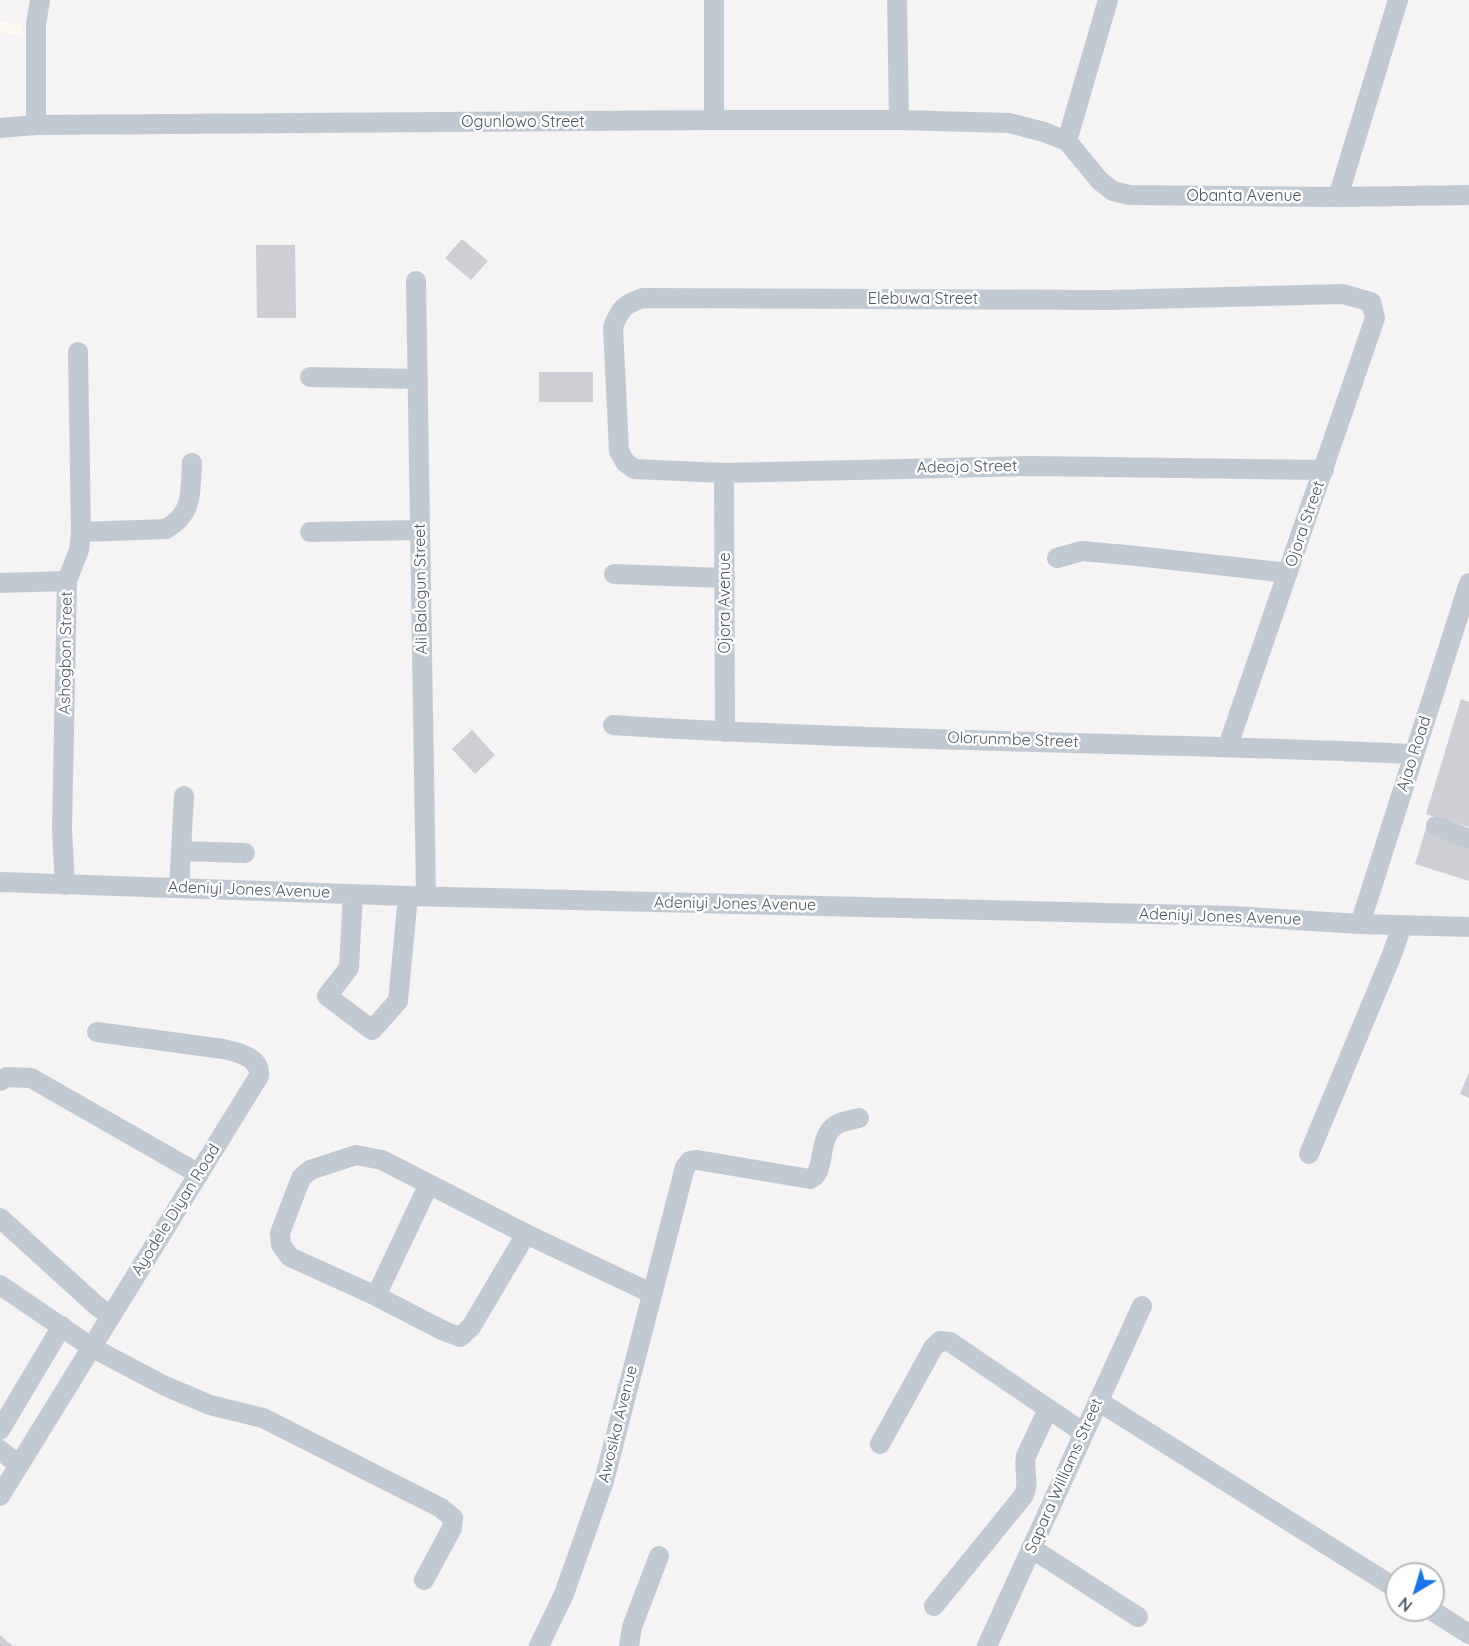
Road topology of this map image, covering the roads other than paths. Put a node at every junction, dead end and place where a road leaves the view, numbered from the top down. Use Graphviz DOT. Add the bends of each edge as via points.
graph roads {
  1 [pos="40,0"];
  2 [pos="714,0"];
  3 [pos="897,0"];
  4 [pos="1108,0"];
  5 [pos="1398,0"];
  6 [pos="714,120"];
  7 [pos="900,120"];
  8 [pos="36,125"];
  9 [pos="0,128"];
  10 [pos="1044,132"];
  11 [pos="1066,141"];
  12 [pos="1469,195"];
  13 [pos="1338,197"];
  14 [pos="416,281"];
  15 [pos="1371,302"];
  16 [pos="78,352"];
  17 [pos="310,377"];
  18 [pos="418,380"];
  19 [pos="619,451"];
  20 [pos="192,463"];
  21 [pos="1324,470"];
  22 [pos="724,473"];
  23 [pos="420,530"];
  24 [pos="81,532"];
  25 [pos="310,532"];
  26 [pos="1057,558"];
  27 [pos="1288,573"];
  28 [pos="614,574"];
  29 [pos="725,578"];
  30 [pos="67,581"];
  31 [pos="0,583"];
  32 [pos="1469,583"];
  33 [pos="613,725"];
  34 [pos="726,732"];
  35 [pos="1228,746"];
  36 [pos="1414,754"];
  37 [pos="184,796"];
  38 [pos="1436,826"];
  39 [pos="1469,839"];
  40 [pos="181,851"];
  41 [pos="245,853"];
  42 [pos="0,882"];
  43 [pos="65,885"];
  44 [pos="179,888"];
  45 [pos="353,894"];
  46 [pos="417,896"];
  47 [pos="1360,924"];
  48 [pos="1402,926"];
  49 [pos="1469,927"];
  50 [pos="98,1032"];
  51 [pos="0,1081"];
  52 [pos="860,1118"];
  53 [pos="1309,1154"];
  54 [pos="199,1174"];
  55 [pos="429,1184"];
  56 [pos="0,1218"];
  57 [pos="526,1234"];
  58 [pos="0,1285"];
  59 [pos="651,1293"];
  60 [pos="376,1296"];
  61 [pos="1142,1306"];
  62 [pos="111,1316"];
  63 [pos="62,1326"];
  64 [pos="91,1347"];
  65 [pos="1098,1401"];
  66 [pos="1048,1408"];
  67 [pos="0,1430"];
  68 [pos="1084,1433"];
  69 [pos="880,1444"];
  70 [pos="0,1450"];
  71 [pos="19,1466"];
  72 [pos="2,1487"];
  73 [pos="1032,1548"];
  74 [pos="659,1556"];
  75 [pos="424,1580"];
  76 [pos="1385,1581"];
  77 [pos="934,1606"];
  78 [pos="1138,1617"];
  79 [pos="1445,1619"];
  80 [pos="1469,1634"];
  81 [pos="539,1646"];
  82 [pos="629,1646"];
  83 [pos="987,1646"];
  1 -- 8 [label="street" via="36,24"];
  2 -- 6 [label="street"];
  3 -- 7 [label="street"];
  4 -- 11 [label="street"];
  5 -- 13 [label="street"];
  6 -- 7 [label="street, Ogunlowo Street"];
  6 -- 8 [label="street, Ogunlowo Street"];
  7 -- 10 [label="street, Ogunlowo Street" via="1009,123"];
  8 -- 9 [label="street, Ogunlowo Street"];
  10 -- 11 [label="street, Obanta Avenue"];
  11 -- 13 [label="street, Obanta Avenue" via="1100,181 1113,191 1129,195"];
  12 -- 13 [label="street, Obanta Avenue"];
  14 -- 18 [label="street, Ali Balogun Street"];
  15 -- 19 [label="street, Elebuwa Street" via="1343,294 1108,300 643,298 629,302 619,312 613,327"];
  15 -- 21 [label="street, Ojora Street" via="1375,318"];
  16 -- 24 [label="street, Ashogbon Street"];
  17 -- 18 [label="street"];
  18 -- 23 [label="street, Ali Balogun Street"];
  19 -- 22 [label="street, Adeojo Street" via="634,469"];
  20 -- 24 [label="street" via="189,505 176,524 166,529"];
  21 -- 22 [label="street, Adeojo Street" via="1031,465"];
  21 -- 27 [label="street, Ojora Street"];
  22 -- 29 [label="street, Ojora Avenue"];
  23 -- 25 [label="street"];
  23 -- 46 [label="street, Ali Balogun Street"];
  24 -- 30 [label="street, Ashogbon Street" via="79,550"];
  26 -- 27 [label="street" via="1082,551"];
  27 -- 35 [label="street, Ojora Street"];
  28 -- 29 [label="street"];
  29 -- 34 [label="street, Ojora Avenue"];
  30 -- 31 [label="street"];
  30 -- 43 [label="street, Ashogbon Street" via="62,830"];
  32 -- 36 [label="street, Ajao Road"];
  33 -- 34 [label="street, Olorunmbe Street"];
  34 -- 35 [label="street, Olorunmbe Street"];
  35 -- 36 [label="street, Olorunmbe Street"];
  36 -- 47 [label="street, Ajao Road"];
  37 -- 40 [label="street"];
  38 -- 39 [label="street"];
  40 -- 41 [label="street"];
  40 -- 44 [label="street"];
  42 -- 43 [label="street, Adeniyi Jones Avenue"];
  43 -- 44 [label="street, Adeniyi Jones Avenue"];
  44 -- 45 [label="street, Adeniyi Jones Avenue"];
  45 -- 46 [label="street, Adeniyi Jones Avenue"];
  45 -- 46 [label="street, Ali Balogun Street" via="349,968 327,996 372,1030 398,1001"];
  46 -- 47 [label="street, Adeniyi Jones Avenue" via="1233,916"];
  47 -- 48 [label="street, Adeniyi Jones Avenue"];
  48 -- 49 [label="street, Adeniyi Jones Avenue"];
  48 -- 53 [label="street"];
  50 -- 54 [label="street, Ayodele Diyan Road" via="223,1049 243,1054 260,1070"];
  51 -- 54 [label="street" via="7,1077 31,1078"];
  52 -- 59 [label="street, Awosika Avenue" via="836,1125 827,1135 815,1178 690,1161 685,1167"];
  54 -- 62 [label="street, Ayodele Diyan Road"];
  55 -- 57 [label="street"];
  55 -- 60 [label="street"];
  55 -- 60 [label="street" via="382,1160 356,1155 310,1170 301,1178 280,1233 281,1245 290,1257"];
  56 -- 62 [label="street"];
  57 -- 59 [label="street"];
  57 -- 60 [label="street" via="471,1327 460,1336"];
  58 -- 63 [label="street"];
  59 -- 81 [label="street, Awosika Avenue" via="604,1482 564,1594"];
  61 -- 65 [label="street, Sapara Williams Street"];
  62 -- 64 [label="street, Ayodele Diyan Road"];
  63 -- 64 [label="street"];
  63 -- 67 [label="street"];
  64 -- 71 [label="street, Ayodele Diyan Road"];
  64 -- 75 [label="street" via="201,1401 263,1418 441,1508 453,1518 452,1528"];
  65 -- 68 [label="street, Sapara Williams Street"];
  65 -- 76 [label="street"];
  66 -- 68 [label="street"];
  66 -- 69 [label="street" via="950,1342 940,1341"];
  66 -- 77 [label="street" via="1024,1463 1028,1487 1024,1495"];
  68 -- 73 [label="street, Sapara Williams Street"];
  70 -- 71 [label="street"];
  71 -- 72 [label="street, Ayodele Diyan Road"];
  73 -- 78 [label="street"];
  73 -- 83 [label="street, Sapara Williams Street"];
  74 -- 82 [label="street" via="632,1627"];
  79 -- 80 [label="street"];
}
